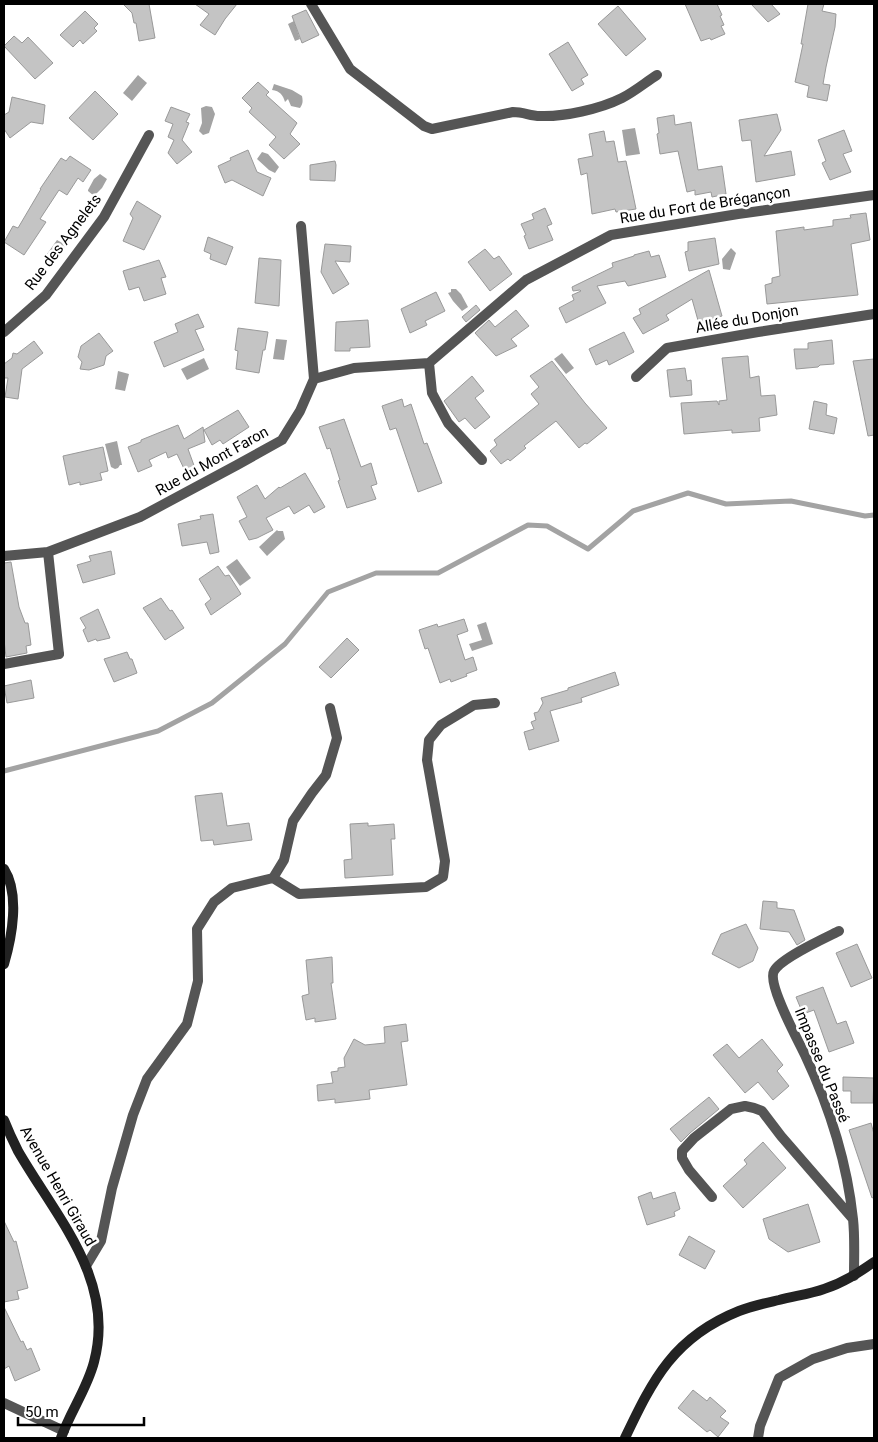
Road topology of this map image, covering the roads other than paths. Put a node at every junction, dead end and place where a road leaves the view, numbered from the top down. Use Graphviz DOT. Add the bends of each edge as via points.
graph roads {
  1 [pos="311,4"];
  2 [pos="658,75"];
  3 [pos="149,135"];
  4 [pos="874,195"];
  5 [pos="301,226"];
  6 [pos="874,314"];
  7 [pos="4,332"];
  8 [pos="429,363"];
  9 [pos="636,377"];
  10 [pos="314,380"];
  11 [pos="482,460"];
  12 [pos="48,552"];
  13 [pos="4,556"];
  14 [pos="4,664"];
  15 [pos="495,703"];
  16 [pos="330,708"];
  17 [pos="4,868"];
  18 [pos="273,878"];
  19 [pos="839,931"];
  20 [pos="4,964"];
  21 [pos="4,1120"];
  22 [pos="712,1197"];
  23 [pos="853,1220"];
  24 [pos="874,1262"];
  25 [pos="86,1266"];
  26 [pos="854,1276"];
  27 [pos="874,1344"];
  28 [pos="4,1403"];
  29 [pos="62,1435"];
  30 [pos="625,1438"];
  31 [pos="758,1438"];
  1 -- 2 [label="street" via="350,69 432,129 513,112 538,116 589,110 621,98"];
  3 -- 7 [label="street, Rue des Agnelets" via="104,217 46,295"];
  4 -- 8 [label="street, Rue du Fort de Brégançon" via="611,235 526,280"];
  5 -- 10 [label="street, Rue du Mont Faron"];
  6 -- 9 [label="street, Allée du Donjon" via="667,348"];
  8 -- 10 [label="street" via="354,368"];
  8 -- 11 [label="street" via="432,393 448,423"];
  10 -- 12 [label="street, Rue du Mont Faron" via="282,440 140,517"];
  12 -- 13 [label="street, Rue du Mont Faron"];
  12 -- 14 [label="street" via="59,654"];
  15 -- 18 [label="street" via="474,705 442,725 429,740 427,760 446,861 443,878 426,887 299,894"];
  16 -- 18 [label="street" via="336,738 326,775 293,821 284,860"];
  17 -- 20 [label="street" via="11,884 12,917"];
  18 -- 25 [label="street" via="232,888 214,902 197,929 198,981 187,1024 147,1079 112,1188 102,1241"];
  19 -- 23 [label="street, Impasse du Passé" via="784,960 774,970 772,978 828,1111 846,1173"];
  21 -- 25 [label="street, Avenue Henri Giraud" via="17,1150 69,1231"];
  22 -- 23 [label="street" via="689,1170 682,1151 731,1109 745,1106 762,1111"];
  23 -- 26 [label="street, Impasse du Passé"];
  24 -- 26 [label="street"];
  25 -- 29 [label="street, Avenue Henri Giraud" via="96,1297 99,1331 88,1382"];
  26 -- 30 [label="street" via="822,1290 739,1311 709,1326 682,1346 664,1367 647,1392"];
  27 -- 31 [label="street" via="814,1359 779,1378"];
  28 -- 29 [label="street"];
}
